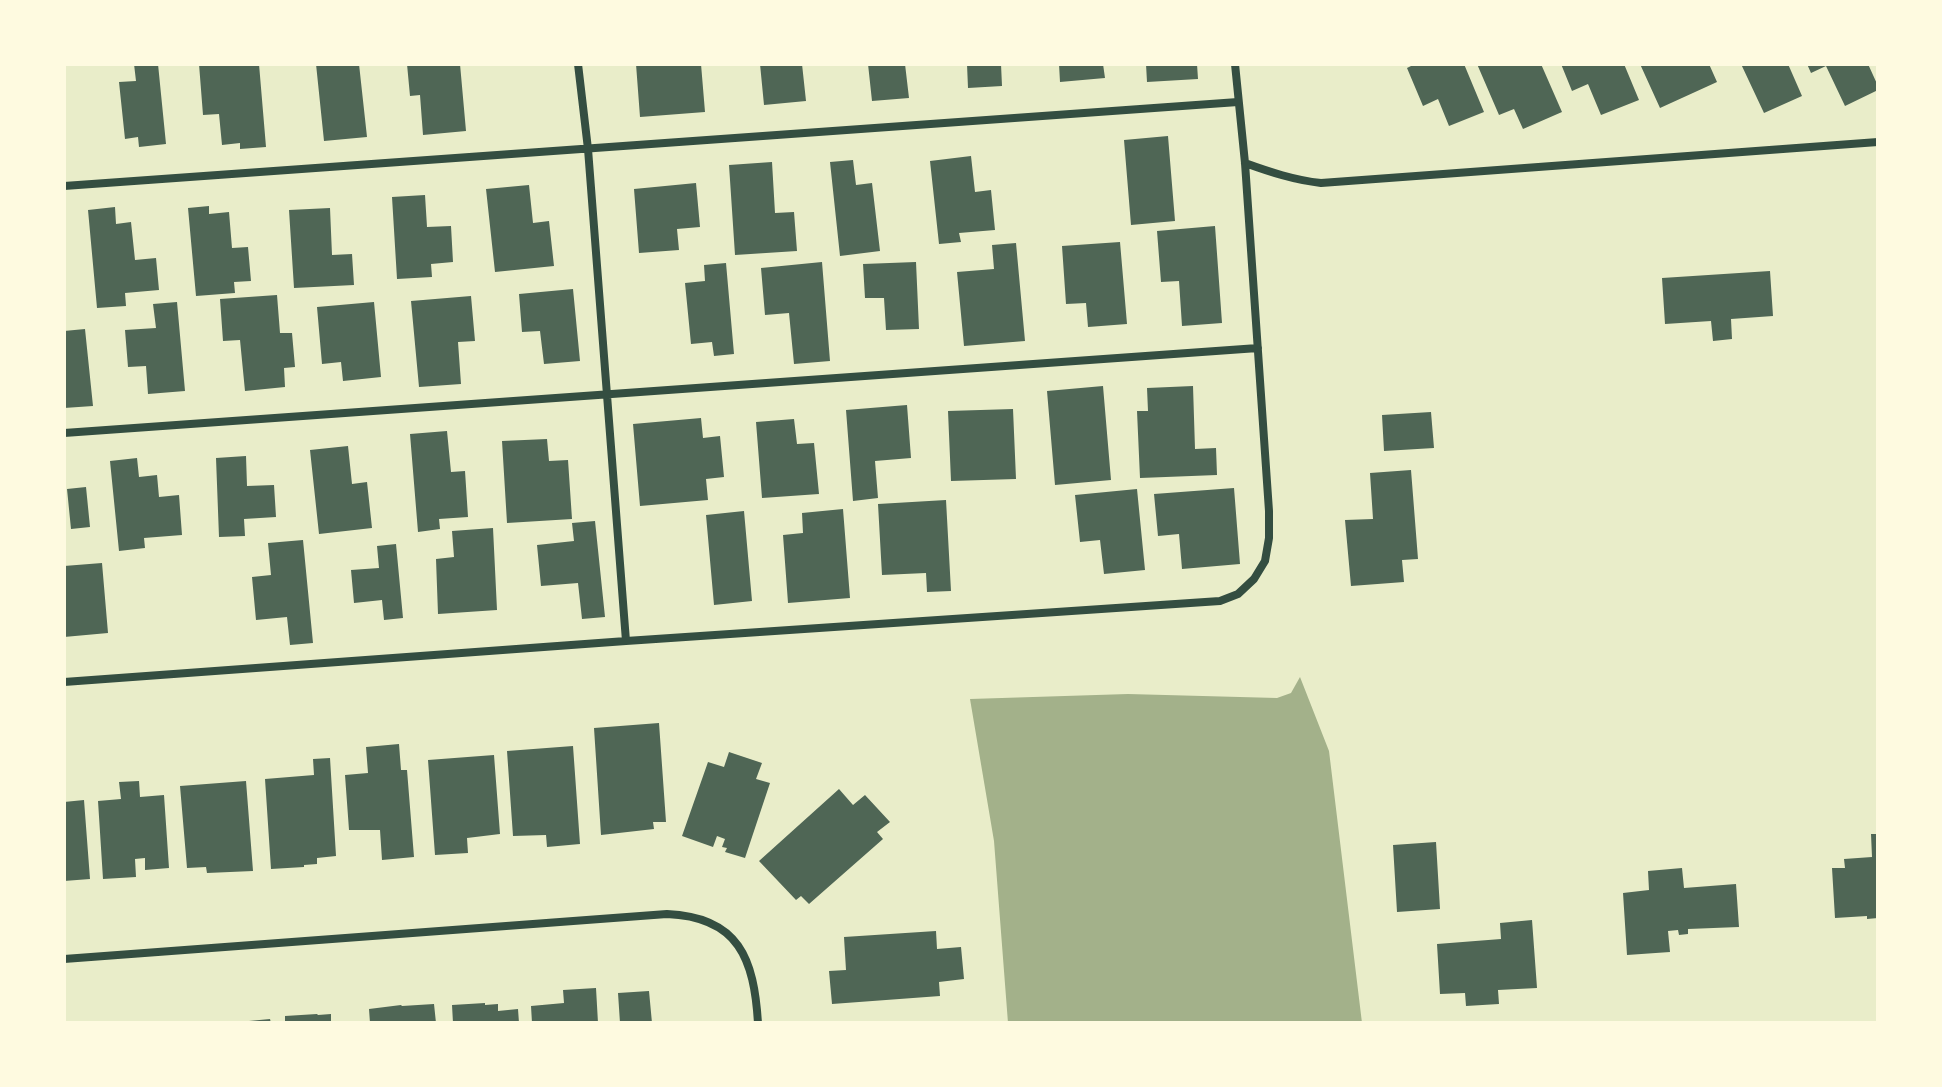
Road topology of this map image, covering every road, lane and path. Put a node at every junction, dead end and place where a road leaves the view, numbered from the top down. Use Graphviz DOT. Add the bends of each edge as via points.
graph roads {
  1 [pos="578,64"];
  2 [pos="1235,64"];
  3 [pos="1238,102"];
  4 [pos="1878,142"];
  5 [pos="588,149"];
  6 [pos="1245,163"];
  7 [pos="64,186"];
  8 [pos="1258,348"];
  9 [pos="607,396"];
  10 [pos="64,433"];
  11 [pos="626,641"];
  12 [pos="64,682"];
  13 [pos="64,959"];
  14 [pos="758,1023"];
  1 -- 5 [label="street"];
  2 -- 3 [label="street"];
  3 -- 5 [label="street"];
  3 -- 6 [label="street"];
  4 -- 6 [label="street" via="1321,183"];
  5 -- 7 [label="street"];
  5 -- 9 [label="street"];
  6 -- 8 [label="street"];
  8 -- 9 [label="street"];
  8 -- 11 [label="street" via="1269,538 1265,561 1238,594 1220,601"];
  9 -- 10 [label="street"];
  9 -- 11 [label="street"];
  11 -- 12 [label="street"];
  13 -- 14 [label="street" via="682,915 709,922 735,941 752,973"];
}
